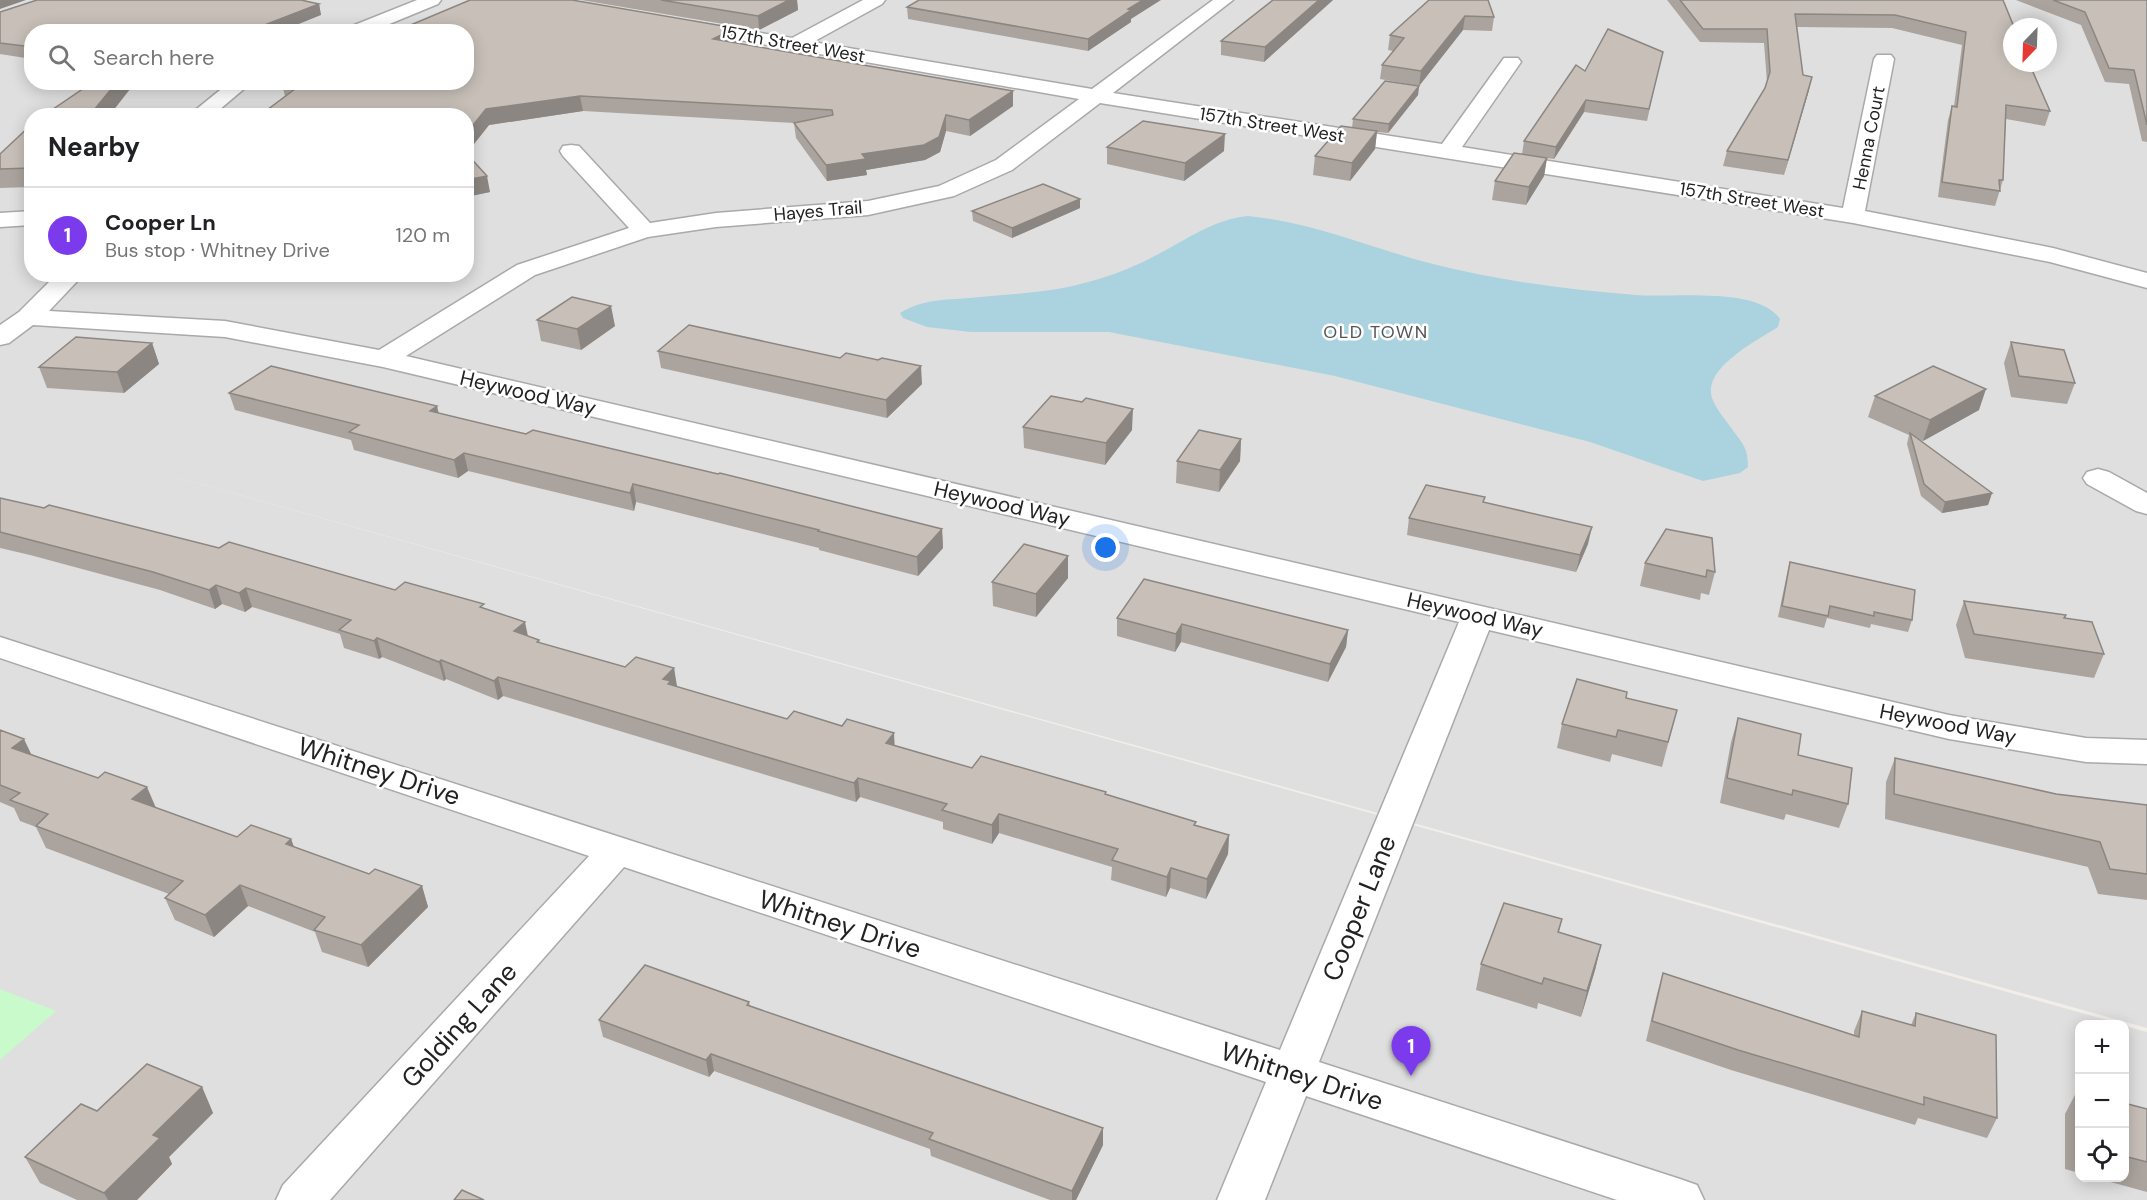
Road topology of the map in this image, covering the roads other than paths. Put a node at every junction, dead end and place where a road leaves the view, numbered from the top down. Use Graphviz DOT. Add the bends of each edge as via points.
graph roads {
  1 [pos="432,0"];
  2 [pos="876,0"];
  3 [pos="1224,0"];
  4 [pos="373,24"];
  5 [pos="678,24"];
  6 [pos="795,44"];
  7 [pos="1884,59"];
  8 [pos="1511,62"];
  9 [pos="232,90"];
  10 [pos="1096,96"];
  11 [pos="209,108"];
  12 [pos="572,151"];
  13 [pos="1447,153"];
  14 [pos="1853,216"];
  15 [pos="24,218"];
  16 [pos="0,220"];
  17 [pos="644,231"];
  18 [pos="2147,281"];
  19 [pos="64,282"];
  20 [pos="28,317"];
  21 [pos="0,337"];
  22 [pos="383,358"];
  23 [pos="2098,478"];
  24 [pos="2147,505"];
  25 [pos="1478,616"];
  26 [pos="0,647"];
  27 [pos="2147,752"];
  28 [pos="617,850"];
  29 [pos="1292,1072"];
  30 [pos="300,1200"];
  31 [pos="1240,1200"];
  32 [pos="1680,1200"];
  1 -- 4 [label="street"];
  2 -- 6 [label="street"];
  3 -- 10 [label="street, Hayes Trail"];
  5 -- 6 [label="street, 157th Street West"];
  6 -- 10 [label="street, 157th Street West"];
  7 -- 14 [label="street, Henna Court"];
  8 -- 13 [label="street"];
  9 -- 11 [label="street"];
  10 -- 13 [label="street, 157th Street West"];
  10 -- 17 [label="street, Hayes Trail" via="1004,165 946,191 867,208 716,220"];
  12 -- 17 [label="street"];
  13 -- 14 [label="street, 157th Street West"];
  14 -- 18 [label="street, 157th Street West" via="2053,255"];
  15 -- 16 [label="street"];
  17 -- 22 [label="street, Hayes Trail" via="526,270"];
  19 -- 20 [label="street"];
  20 -- 21 [label="street"];
  20 -- 22 [label="street, Heywood Way" via="225,329"];
  22 -- 25 [label="street, Heywood Way"];
  23 -- 24 [label="street"];
  25 -- 27 [label="street, Heywood Way" via="1949,727 2086,750"];
  25 -- 29 [label="street, Cooper Lane"];
  26 -- 28 [label="street, Whitney Drive"];
  28 -- 29 [label="street, Whitney Drive"];
  28 -- 30 [label="street, Golding Lane"];
  29 -- 31 [label="street, Cooper Lane"];
  29 -- 32 [label="street, Whitney Drive"];
}
